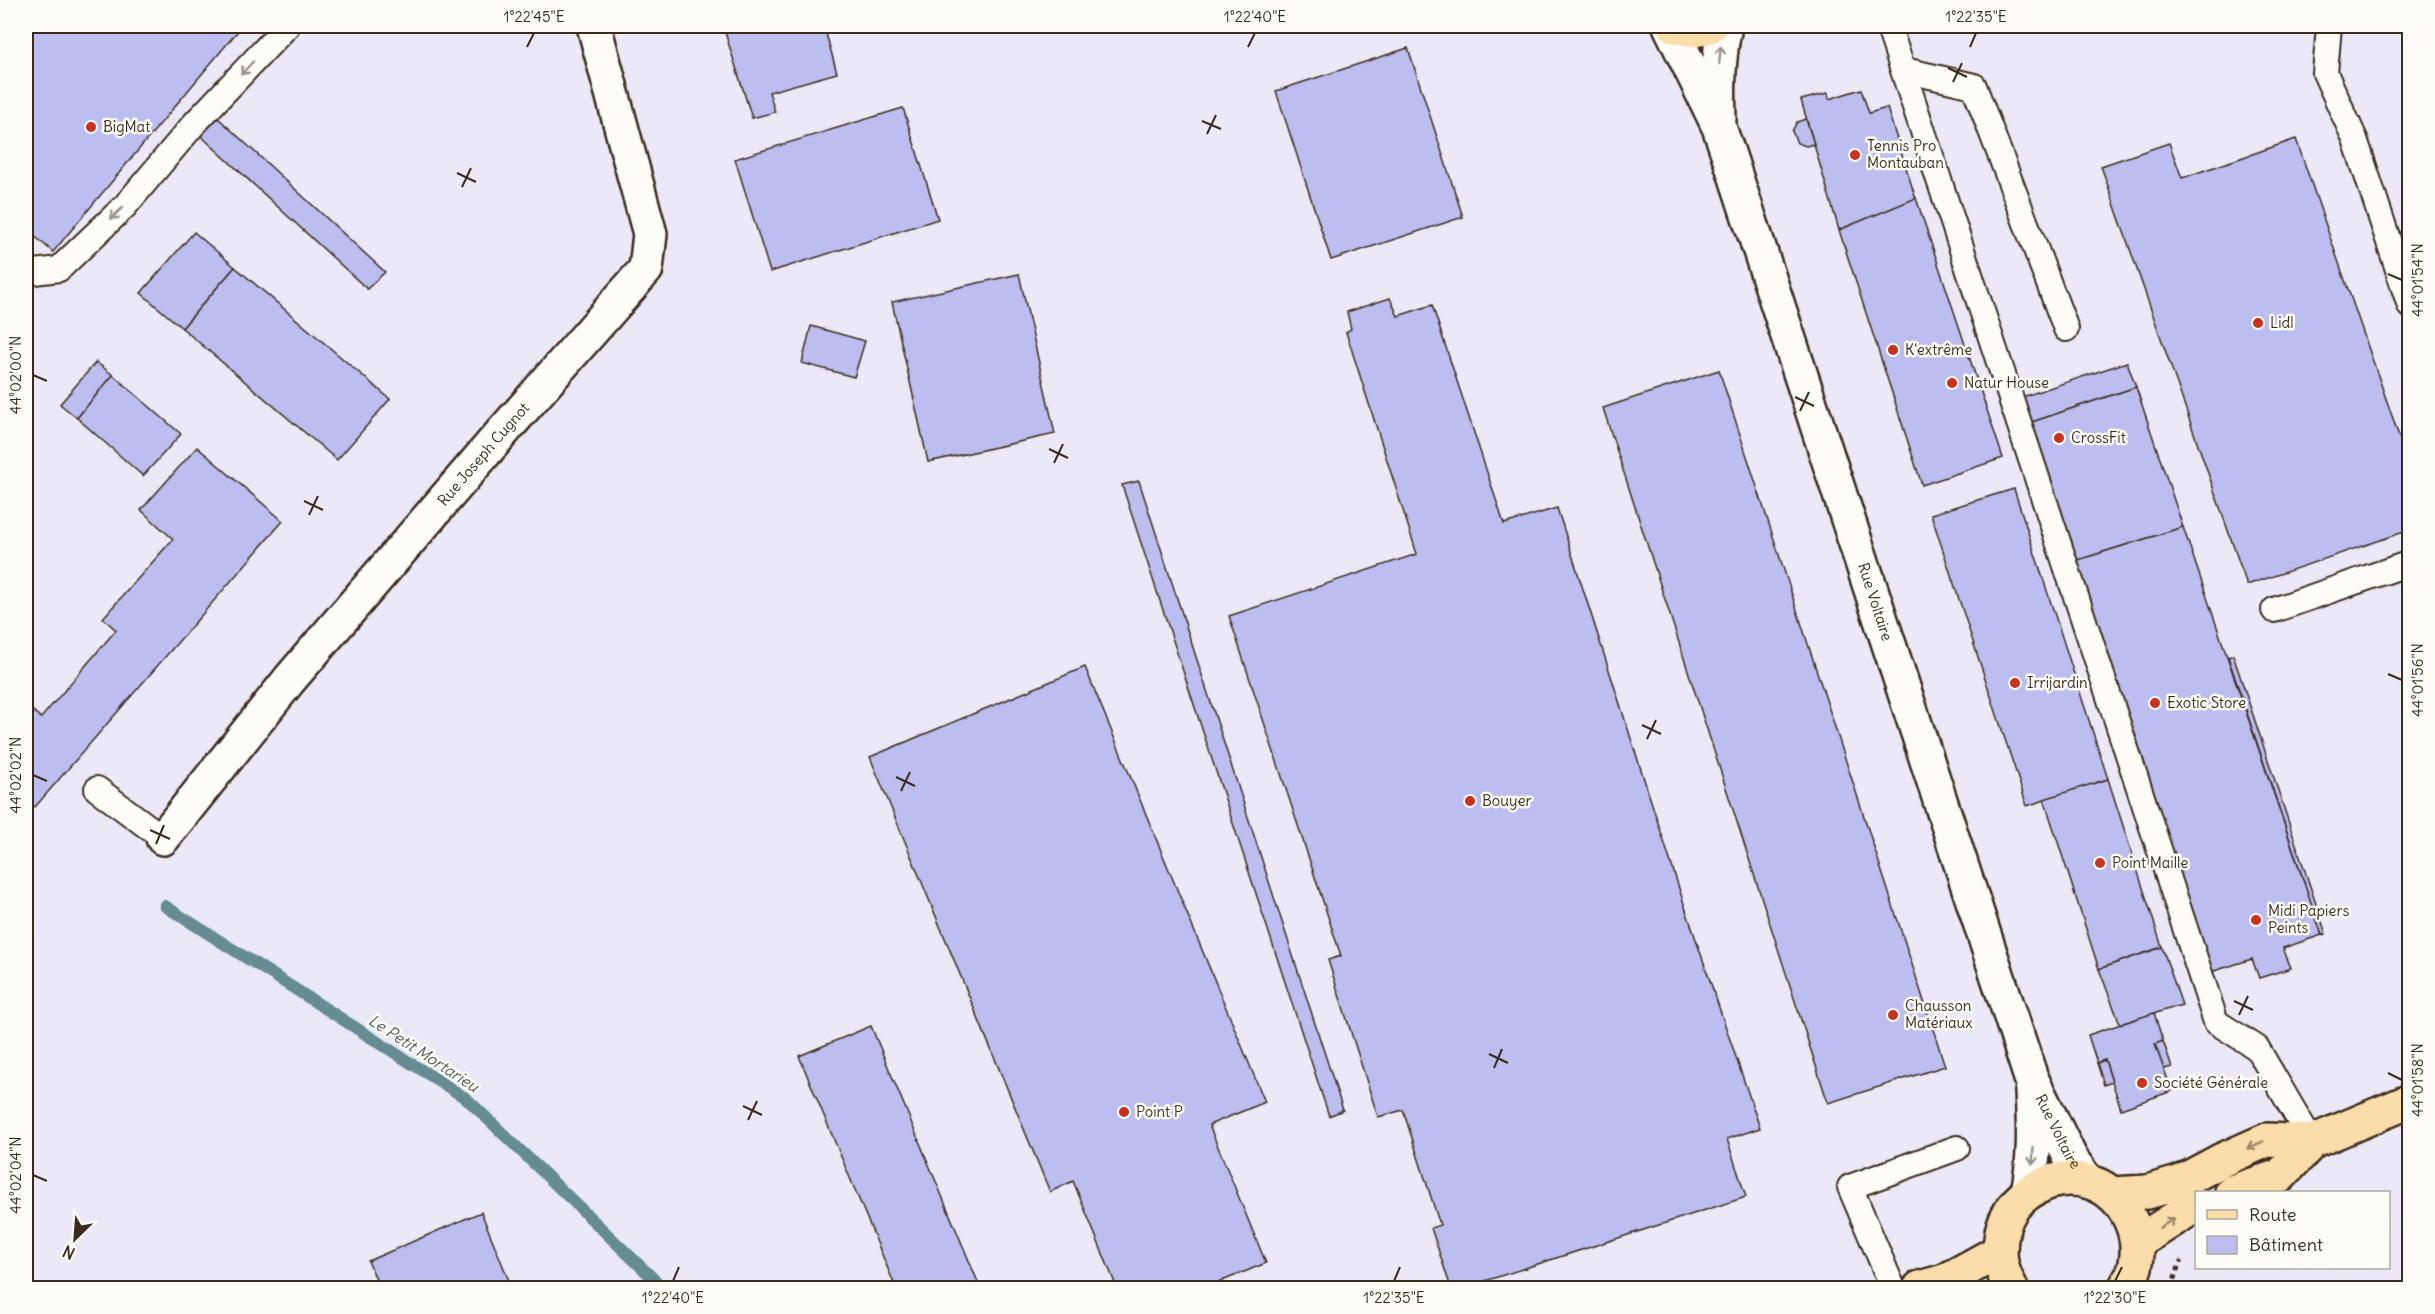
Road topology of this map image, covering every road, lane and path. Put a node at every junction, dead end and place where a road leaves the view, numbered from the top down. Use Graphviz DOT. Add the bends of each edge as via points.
graph roads {
  1 [pos="287,26"];
  2 [pos="594,26"];
  3 [pos="1670,26"];
  4 [pos="1675,26"];
  5 [pos="1710,26"];
  6 [pos="1725,26"];
  7 [pos="1892,26"];
  8 [pos="2329,26"];
  9 [pos="1904,70"];
  10 [pos="1719,127"];
  11 [pos="26,273"];
  12 [pos="2409,306"];
  13 [pos="2066,329"];
  14 [pos="2409,562"];
  15 [pos="2274,610"];
  16 [pos="97,789"];
  17 [pos="163,838"];
  18 [pos="2031,1078"];
  19 [pos="2409,1101"];
  20 [pos="2312,1142"];
  21 [pos="1957,1148"];
  22 [pos="2099,1188"];
  23 [pos="2235,1191"];
  24 [pos="2028,1192"];
  25 [pos="2195,1206"];
  26 [pos="2138,1242"];
  27 [pos="1998,1252"];
  28 [pos="2186,1255"];
  29 [pos="1893,1288"];
  30 [pos="1920,1288"];
  31 [pos="2011,1288"];
  32 [pos="2125,1288"];
  33 [pos="2171,1288"];
  1 -- 11 [label="lane, one-way" via="194,124 125,206 59,269"];
  2 -- 17 [label="street, Rue Joseph Cugnot" via="650,234 646,269 290,679"];
  3 -- 10 [label="street, Rue Voltaire"];
  4 -- 5 [label="main road" via="1695,30"];
  10 -- 6 [label="street, Rue Voltaire, one-way" via="1718,84"];
  7 -- 9 [label="lane" via="1891,34"];
  8 -- 12 [label="lane" via="2325,73 2355,140"];
  9 -- 13 [label="lane" via="1974,86"];
  9 -- 20 [label="lane" via="2216,1022 2257,1048"];
  10 -- 18 [label="street, Rue Voltaire"];
  14 -- 15 [label="lane"];
  16 -- 17 [label="lane"];
  18 -- 22 [label="street, Rue Voltaire" via="2071,1159"];
  18 -- 24 [label="street, Rue Voltaire, one-way" via="2033,1168"];
  19 -- 20 [label="main road"];
  20 -- 22 [label="main road, one-way" via="2267,1140 2179,1183 2147,1192"];
  20 -- 23 [label="main road" via="2280,1176"];
  21 -- 29 [label="lane" via="1850,1187"];
  22 -- 24 [label="main road" via="2060,1179"];
  22 -- 26 [label="main road" via="2130,1216"];
  24 -- 27 [label="main road" via="2005,1218"];
  26 -- 25 [label="main road, one-way"];
  26 -- 32 [label="main road" via="2136,1265"];
  27 -- 30 [label="main road" via="1945,1281"];
  27 -- 31 [label="main road"];
  28 -- 33 [label="path"];
}
